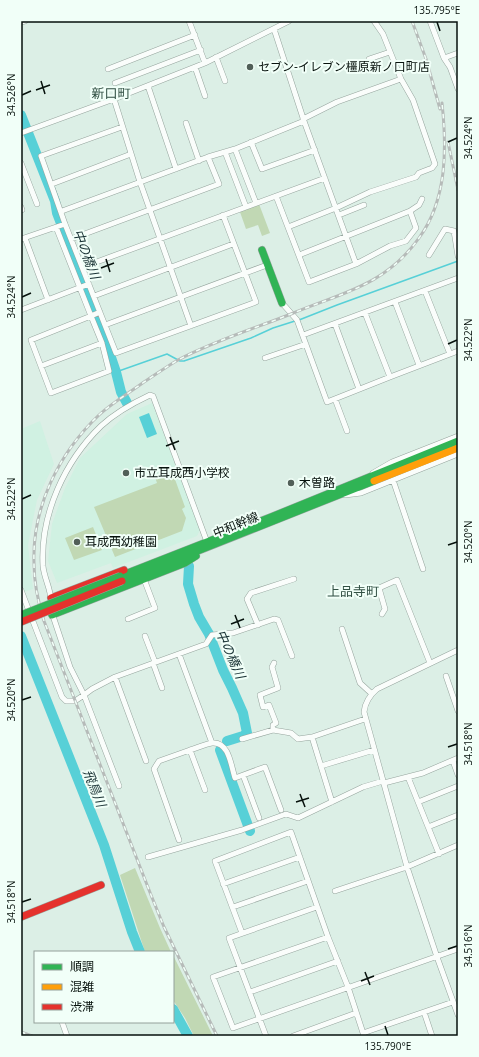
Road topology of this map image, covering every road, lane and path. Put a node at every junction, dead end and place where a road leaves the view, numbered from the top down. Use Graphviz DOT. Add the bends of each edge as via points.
graph roads {
  1 [pos="25,21"];
  2 [pos="189,21"];
  3 [pos="288,21"];
  4 [pos="374,21"];
  5 [pos="430,21"];
  6 [pos="21,22"];
  7 [pos="274,29"];
  8 [pos="194,35"];
  9 [pos="201,50"];
  10 [pos="390,52"];
  11 [pos="458,53"];
  12 [pos="216,57"];
  13 [pos="444,58"];
  14 [pos="369,59"];
  15 [pos="205,63"];
  16 [pos="195,67"];
  17 [pos="108,69"];
  18 [pos="401,79"];
  19 [pos="225,81"];
  20 [pos="114,83"];
  21 [pos="148,86"];
  22 [pos="458,89"];
  23 [pos="205,96"];
  24 [pos="114,100"];
  25 [pos="303,120"];
  26 [pos="186,123"];
  27 [pos="122,127"];
  28 [pos="25,131"];
  29 [pos="251,142"];
  30 [pos="235,149"];
  31 [pos="315,150"];
  32 [pos="225,152"];
  33 [pos="131,154"];
  34 [pos="208,157"];
  35 [pos="199,160"];
  36 [pos="21,162"];
  37 [pos="176,169"];
  38 [pos="244,176"];
  39 [pos="325,178"];
  40 [pos="235,179"];
  41 [pos="140,182"];
  42 [pos="52,184"];
  43 [pos="276,196"];
  44 [pos="422,199"];
  45 [pos="256,203"];
  46 [pos="37,204"];
  47 [pos="364,205"];
  48 [pos="246,207"];
  49 [pos="336,208"];
  50 [pos="150,210"];
  51 [pos="62,211"];
  52 [pos="410,211"];
  53 [pos="223,215"];
  54 [pos="339,215"];
  55 [pos="60,226"];
  56 [pos="288,227"];
  57 [pos="346,236"];
  58 [pos="23,239"];
  59 [pos="71,239"];
  60 [pos="160,239"];
  61 [pos="233,244"];
  62 [pos="262,250"];
  63 [pos="299,255"];
  64 [pos="429,255"];
  65 [pos="458,256"];
  66 [pos="356,264"];
  67 [pos="267,265"];
  68 [pos="83,267"];
  69 [pos="170,268"];
  70 [pos="245,272"];
  71 [pos="458,278"];
  72 [pos="84,286"];
  73 [pos="425,291"];
  74 [pos="94,296"];
  75 [pos="180,297"];
  76 [pos="48,300"];
  77 [pos="395,302"];
  78 [pos="282,303"];
  79 [pos="21,310"];
  80 [pos="365,313"];
  81 [pos="96,314"];
  82 [pos="335,324"];
  83 [pos="105,325"];
  84 [pos="191,326"];
  85 [pos="303,335"];
  86 [pos="102,343"];
  87 [pos="306,344"];
  88 [pos="458,351"];
  89 [pos="450,354"];
  90 [pos="265,358"];
  91 [pos="40,366"];
  92 [pos="419,366"];
  93 [pos="390,377"];
  94 [pos="359,389"];
  95 [pos="335,399"];
  96 [pos="347,431"];
  97 [pos="458,436"];
  98 [pos="458,441"];
  99 [pos="458,448"];
  100 [pos="458,454"];
  101 [pos="430,456"];
  102 [pos="393,480"];
  103 [pos="354,483"];
  104 [pos="339,496"];
  105 [pos="207,542"];
  106 [pos="217,544"];
  107 [pos="424,569"];
  108 [pos="121,579"];
  109 [pos="144,579"];
  110 [pos="294,579"];
  111 [pos="22,592"];
  112 [pos="51,598"];
  113 [pos="29,614"];
  114 [pos="382,614"];
  115 [pos="52,615"];
  116 [pos="21,616"];
  117 [pos="128,619"];
  118 [pos="21,622"];
  119 [pos="258,625"];
  120 [pos="342,629"];
  121 [pos="145,636"];
  122 [pos="458,650"];
  123 [pos="179,654"];
  124 [pos="292,656"];
  125 [pos="154,663"];
  126 [pos="274,663"];
  127 [pos="430,663"];
  128 [pos="446,676"];
  129 [pos="115,677"];
  130 [pos="162,688"];
  131 [pos="372,694"];
  132 [pos="84,695"];
  133 [pos="458,711"];
  134 [pos="365,720"];
  135 [pos="273,730"];
  136 [pos="312,737"];
  137 [pos="242,739"];
  138 [pos="212,743"];
  139 [pos="190,750"];
  140 [pos="374,750"];
  141 [pos="455,759"];
  142 [pos="146,761"];
  143 [pos="321,766"];
  144 [pos="243,775"];
  145 [pos="458,775"];
  146 [pos="408,777"];
  147 [pos="383,782"];
  148 [pos="120,786"];
  149 [pos="458,786"];
  150 [pos="205,790"];
  151 [pos="332,802"];
  152 [pos="418,802"];
  153 [pos="281,810"];
  154 [pos="458,815"];
  155 [pos="258,818"];
  156 [pos="428,827"];
  157 [pos="179,840"];
  158 [pos="458,846"];
  159 [pos="438,854"];
  160 [pos="148,857"];
  161 [pos="300,857"];
  162 [pos="407,867"];
  163 [pos="308,881"];
  164 [pos="223,884"];
  165 [pos="101,885"];
  166 [pos="335,891"];
  167 [pos="232,907"];
  168 [pos="317,907"];
  169 [pos="21,918"];
  170 [pos="242,933"];
  171 [pos="328,937"];
  172 [pos="458,949"];
  173 [pos="437,958"];
  174 [pos="338,961"];
  175 [pos="240,968"];
  176 [pos="348,987"];
  177 [pos="250,992"];
  178 [pos="455,1000"];
  179 [pos="424,1012"];
  180 [pos="356,1014"];
  181 [pos="458,1014"];
  182 [pos="259,1018"];
  183 [pos="62,1023"];
  184 [pos="363,1034"];
  185 [pos="67,1036"];
  186 [pos="266,1036"];
  187 [pos="294,1036"];
  188 [pos="432,1036"];
  1 -- 6 [label="street"];
  2 -- 8 [label="street"];
  3 -- 7 [label="street"];
  4 -- 10 [label="street" via="383,34"];
  5 -- 13 [label="street"];
  7 -- 12 [label="street"];
  7 -- 25 [label="street"];
  8 -- 9 [label="street"];
  8 -- 17 [label="street"];
  9 -- 15 [label="street"];
  9 -- 20 [label="street"];
  10 -- 14 [label="street"];
  10 -- 18 [label="street"];
  11 -- 13 [label="street"];
  12 -- 15 [label="street"];
  12 -- 19 [label="street"];
  13 -- 22 [label="street"];
  15 -- 16 [label="street"];
  16 -- 21 [label="street"];
  16 -- 23 [label="street"];
  18 -- 25 [label="street" via="337,102"];
  18 -- 49 [label="street" via="413,100 435,164 416,177 370,192"];
  21 -- 24 [label="street"];
  21 -- 37 [label="street"];
  24 -- 27 [label="street"];
  24 -- 28 [label="street"];
  25 -- 29 [label="street"];
  25 -- 31 [label="street"];
  26 -- 35 [label="street"];
  27 -- 33 [label="street"];
  27 -- 42 [label="street" via="41,156"];
  29 -- 30 [label="street"];
  29 -- 31 [label="street" via="262,169"];
  30 -- 32 [label="street"];
  30 -- 38 [label="street"];
  31 -- 39 [label="street"];
  32 -- 34 [label="street"];
  32 -- 40 [label="street"];
  33 -- 41 [label="street"];
  33 -- 42 [label="street"];
  34 -- 35 [label="street"];
  34 -- 50 [label="street" via="219,184"];
  35 -- 37 [label="street"];
  36 -- 46 [label="street"];
  37 -- 41 [label="street"];
  38 -- 40 [label="street"];
  38 -- 45 [label="street"];
  39 -- 43 [label="street"];
  39 -- 49 [label="street"];
  40 -- 48 [label="street"];
  41 -- 50 [label="street"];
  41 -- 51 [label="street"];
  42 -- 51 [label="street"];
  43 -- 45 [label="street"];
  43 -- 56 [label="street"];
  44 -- 52 [label="street" via="419,205"];
  45 -- 48 [label="street"];
  47 -- 54 [label="street"];
  48 -- 53 [label="street"];
  49 -- 54 [label="street"];
  49 -- 56 [label="street"];
  50 -- 59 [label="street"];
  50 -- 60 [label="street"];
  51 -- 55 [label="street"];
  52 -- 57 [label="street"];
  52 -- 66 [label="street" via="416,228 406,241 390,246"];
  53 -- 60 [label="street"];
  53 -- 61 [label="street"];
  54 -- 57 [label="street"];
  55 -- 58 [label="street"];
  55 -- 59 [label="street"];
  55 -- 72 [label="street"];
  56 -- 63 [label="street"];
  57 -- 63 [label="street"];
  57 -- 66 [label="street"];
  58 -- 76 [label="street"];
  59 -- 68 [label="street"];
  60 -- 68 [label="street"];
  60 -- 69 [label="street"];
  61 -- 69 [label="street"];
  61 -- 70 [label="street"];
  62 -- 67 [label="main road"];
  63 -- 66 [label="street" via="309,282"];
  64 -- 65 [label="street" via="445,229 454,231"];
  67 -- 70 [label="street"];
  67 -- 78 [label="main road"];
  68 -- 72 [label="street"];
  69 -- 74 [label="street"];
  69 -- 75 [label="street"];
  70 -- 75 [label="street"];
  70 -- 84 [label="street" via="256,302"];
  71 -- 73 [label="street"];
  72 -- 74 [label="street"];
  72 -- 76 [label="street"];
  72 -- 81 [label="street"];
  73 -- 77 [label="street"];
  73 -- 89 [label="street"];
  74 -- 81 [label="street"];
  75 -- 83 [label="street"];
  75 -- 84 [label="street"];
  76 -- 79 [label="street"];
  77 -- 80 [label="street"];
  77 -- 92 [label="street"];
  78 -- 85 [label="street" via="297,320"];
  80 -- 82 [label="street"];
  80 -- 93 [label="street"];
  81 -- 83 [label="street"];
  81 -- 86 [label="street"];
  81 -- 91 [label="street" via="31,340"];
  82 -- 85 [label="street"];
  82 -- 94 [label="street"];
  83 -- 84 [label="street" via="116,353"];
  85 -- 87 [label="street"];
  86 -- 91 [label="street"];
  86 -- 91 [label="street" via="109,371 57,392 51,393"];
  87 -- 90 [label="street"];
  87 -- 95 [label="street" via="327,402"];
  88 -- 89 [label="street"];
  89 -- 92 [label="street"];
  92 -- 93 [label="street"];
  93 -- 94 [label="street"];
  94 -- 95 [label="street"];
  95 -- 96 [label="street"];
  97 -- 103 [label="street" via="392,462"];
  98 -- 101 [label="main road, 中和幹線"];
  99 -- 101 [label="main road, 中和幹線"];
  100 -- 102 [label="street"];
  101 -- 103 [label="main road, 中和幹線"];
  101 -- 104 [label="main road, 中和幹線"];
  102 -- 104 [label="street" via="361,493"];
  102 -- 107 [label="street"];
  103 -- 105 [label="main road, 中和幹線"];
  104 -- 106 [label="main road, 中和幹線"];
  105 -- 108 [label="main road, 中和幹線"];
  105 -- 112 [label="main road" via="194,542"];
  105 -- 112 [label="street" via="153,396 150,395 119,412 102,425 86,443 62,480 51,508 44,543 43,567"];
  106 -- 108 [label="main road, 中和幹線"];
  106 -- 109 [label="main road" via="185,563"];
  108 -- 116 [label="main road, 中和幹線, bridge"];
  108 -- 118 [label="main road, 中和幹線, bridge"];
  109 -- 115 [label="main road"];
  109 -- 117 [label="street" via="155,608"];
  110 -- 119 [label="street" via="251,593 247,599"];
  111 -- 113 [label="street"];
  112 -- 115 [label="street"];
  113 -- 116 [label="main road, bridge"];
  113 -- 132 [label="street" via="62,697 66,701 75,701"];
  114 -- 127 [label="street" via="385,609 380,588 397,580"];
  115 -- 132 [label="street" via="70,667"];
  119 -- 123 [label="street" via="211,637 206,644"];
  119 -- 124 [label="street" via="278,620"];
  120 -- 131 [label="street" via="360,683"];
  121 -- 125 [label="street"];
  122 -- 127 [label="street"];
  123 -- 125 [label="street"];
  123 -- 138 [label="street"];
  125 -- 129 [label="street"];
  125 -- 130 [label="street"];
  126 -- 135 [label="street" via="272,667 278,688 260,695 263,707 269,705 276,723 272,724"];
  127 -- 131 [label="street" via="377,689"];
  128 -- 133 [label="street"];
  129 -- 132 [label="street"];
  129 -- 142 [label="street"];
  131 -- 134 [label="street" via="365,705"];
  132 -- 148 [label="street"];
  134 -- 136 [label="street"];
  134 -- 140 [label="street"];
  135 -- 136 [label="street" via="291,733 298,739"];
  135 -- 137 [label="street"];
  136 -- 143 [label="street"];
  138 -- 139 [label="street"];
  138 -- 144 [label="street" via="226,748 235,778"];
  139 -- 150 [label="street"];
  139 -- 157 [label="street" via="159,761 154,769"];
  140 -- 143 [label="street"];
  140 -- 147 [label="street"];
  141 -- 145 [label="street"];
  141 -- 146 [label="street"];
  143 -- 151 [label="street"];
  144 -- 153 [label="street" via="265,767"];
  144 -- 155 [label="street"];
  146 -- 147 [label="street"];
  146 -- 152 [label="street"];
  147 -- 151 [label="street" via="363,787"];
  147 -- 162 [label="street"];
  149 -- 152 [label="street"];
  151 -- 160 [label="street" via="298,818 286,814 242,830"];
  152 -- 156 [label="street"];
  154 -- 156 [label="street"];
  156 -- 159 [label="street"];
  158 -- 159 [label="street"];
  159 -- 162 [label="street"];
  161 -- 163 [label="street"];
  161 -- 164 [label="street"];
  161 -- 164 [label="street" via="291,832 215,861"];
  162 -- 166 [label="street"];
  162 -- 173 [label="street"];
  163 -- 167 [label="street"];
  163 -- 168 [label="street"];
  164 -- 167 [label="street"];
  165 -- 169 [label="main road"];
  167 -- 170 [label="street"];
  168 -- 170 [label="street"];
  168 -- 171 [label="street"];
  170 -- 175 [label="street" via="229,938"];
  171 -- 174 [label="street"];
  171 -- 175 [label="street"];
  172 -- 173 [label="street"];
  173 -- 176 [label="street"];
  173 -- 178 [label="street"];
  174 -- 176 [label="street"];
  174 -- 177 [label="street"];
  175 -- 177 [label="street"];
  175 -- 182 [label="street" via="213,977 233,1028"];
  176 -- 180 [label="street"];
  176 -- 182 [label="street"];
  177 -- 182 [label="street"];
  178 -- 179 [label="street"];
  178 -- 181 [label="street"];
  179 -- 184 [label="street"];
  179 -- 188 [label="street"];
  180 -- 184 [label="street"];
  180 -- 187 [label="street"];
  182 -- 186 [label="street"];
  183 -- 185 [label="street"];
}
